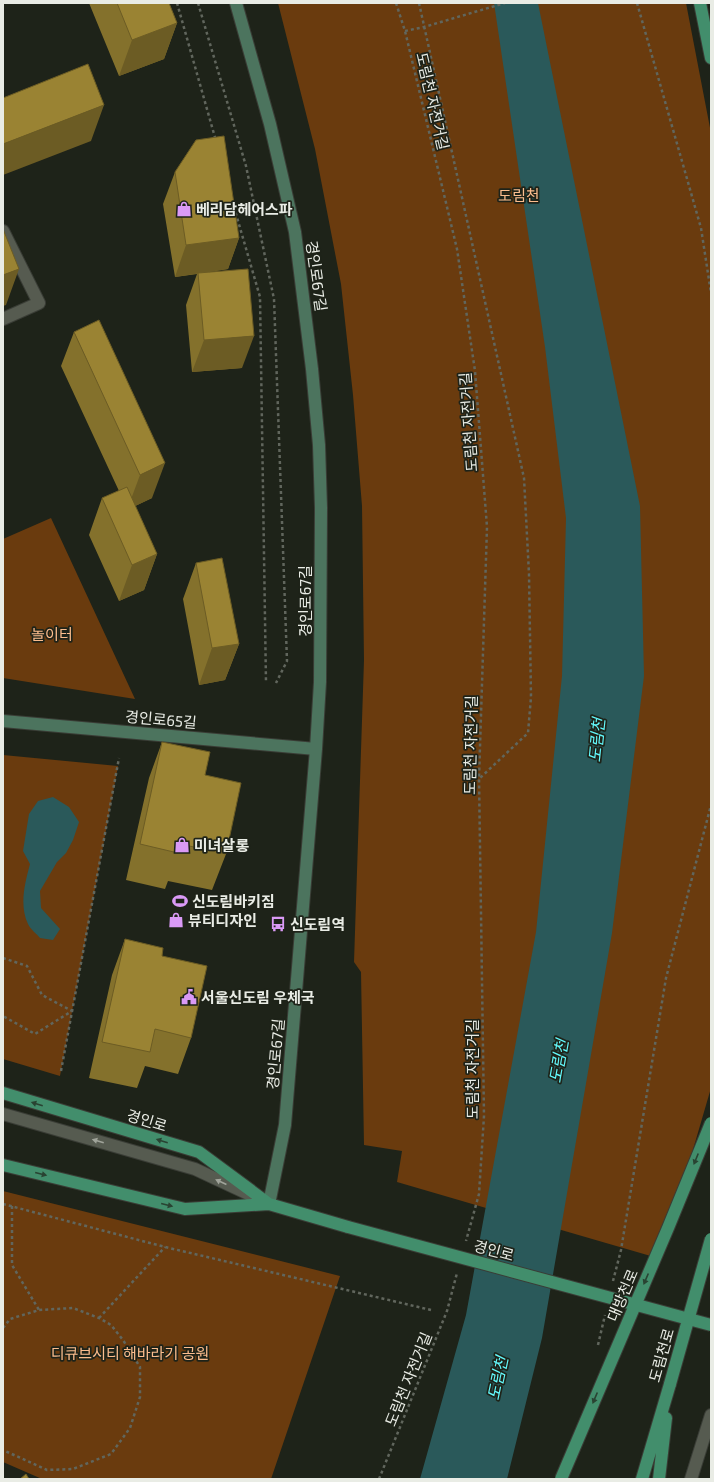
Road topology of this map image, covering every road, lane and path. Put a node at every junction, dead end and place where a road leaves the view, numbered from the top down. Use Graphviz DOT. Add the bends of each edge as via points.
graph roads {
  1 [pos="177,3"];
  2 [pos="198,3"];
  3 [pos="236,3"];
  4 [pos="396,3"];
  5 [pos="419,3"];
  6 [pos="505,3"];
  7 [pos="637,3"];
  8 [pos="700,3"];
  9 [pos="424,27"];
  10 [pos="405,31"];
  11 [pos="711,58"];
  12 [pos="217,146"];
  13 [pos="234,207"];
  14 [pos="3,231"];
  15 [pos="711,293"];
  16 [pos="3,319"];
  17 [pos="266,683"];
  18 [pos="276,683"];
  19 [pos="3,721"];
  20 [pos="316,749"];
  21 [pos="119,758"];
  22 [pos="479,778"];
  23 [pos="711,806"];
  24 [pos="3,958"];
  25 [pos="72,1011"];
  26 [pos="3,1016"];
  27 [pos="61,1071"];
  28 [pos="3,1093"];
  29 [pos="3,1114"];
  30 [pos="711,1123"];
  31 [pos="3,1165"];
  32 [pos="3,1204"];
  33 [pos="269,1204"];
  34 [pos="12,1206"];
  35 [pos="711,1239"];
  36 [pos="465,1245"];
  37 [pos="165,1247"];
  38 [pos="459,1267"];
  39 [pos="612,1288"];
  40 [pos="39,1310"];
  41 [pos="431,1310"];
  42 [pos="606,1311"];
  43 [pos="99,1318"];
  44 [pos="711,1325"];
  45 [pos="3,1328"];
  46 [pos="596,1349"];
  47 [pos="670,1384"];
  48 [pos="711,1415"];
  49 [pos="3,1450"];
  50 [pos="379,1479"];
  51 [pos="561,1479"];
  52 [pos="642,1479"];
  53 [pos="659,1479"];
  54 [pos="691,1479"];
  1 -- 12 [label="path"];
  2 -- 18 [label="path" via="246,166 274,299 287,661"];
  3 -- 20 [label="street, 경인로67길" via="270,124 295,232 312,369 319,445 321,508 320,660"];
  4 -- 10 [label="path, 도림천 자전거길"];
  5 -- 9 [label="path"];
  6 -- 9 [label="path"];
  7 -- 15 [label="path" via="701,228"];
  8 -- 11 [label="main road"];
  9 -- 10 [label="path"];
  9 -- 22 [label="path" via="524,478 531,697 528,733"];
  10 -- 22 [label="path, 도림천 자전거길" via="457,249 475,371 487,527"];
  13 -- 17 [label="path" via="260,297"];
  14 -- 16 [label="street" via="39,303"];
  19 -- 20 [label="street, 경인로65길"];
  20 -- 33 [label="street, 경인로67길" via="286,1125"];
  21 -- 25 [label="path"];
  22 -- 36 [label="path, 도림천 자전거길" via="484,1116 479,1194"];
  23 -- 39 [label="path" via="666,978 621,1250"];
  24 -- 25 [label="path" via="27,966 42,995"];
  25 -- 26 [label="path" via="35,1034"];
  25 -- 27 [label="path"];
  33 -- 28 [label="main road, 경인로, one-way" via="199,1152"];
  33 -- 29 [label="street, one-way" via="195,1169"];
  30 -- 51 [label="main road, 대방천로, one-way, bridge"];
  31 -- 33 [label="main road, 경인로, one-way" via="185,1209"];
  32 -- 34 [label="path"];
  33 -- 44 [label="main road, 경인로, bridge"];
  34 -- 37 [label="path"];
  34 -- 40 [label="path" via="12,1265"];
  35 -- 47 [label="main road, 도림천로, bridge"];
  37 -- 41 [label="path"];
  37 -- 43 [label="path"];
  38 -- 50 [label="path, 도림천 자전거길" via="447,1311"];
  40 -- 43 [label="path" via="73,1308"];
  40 -- 45 [label="path" via="10,1319"];
  42 -- 46 [label="path"];
  43 -- 49 [label="path" via="111,1326 123,1340 140,1367 140,1397 130,1428 111,1454 73,1469 47,1470"];
  47 -- 52 [label="main road, 도림천로"];
  47 -- 53 [label="main road"];
  48 -- 54 [label="street"];
}
